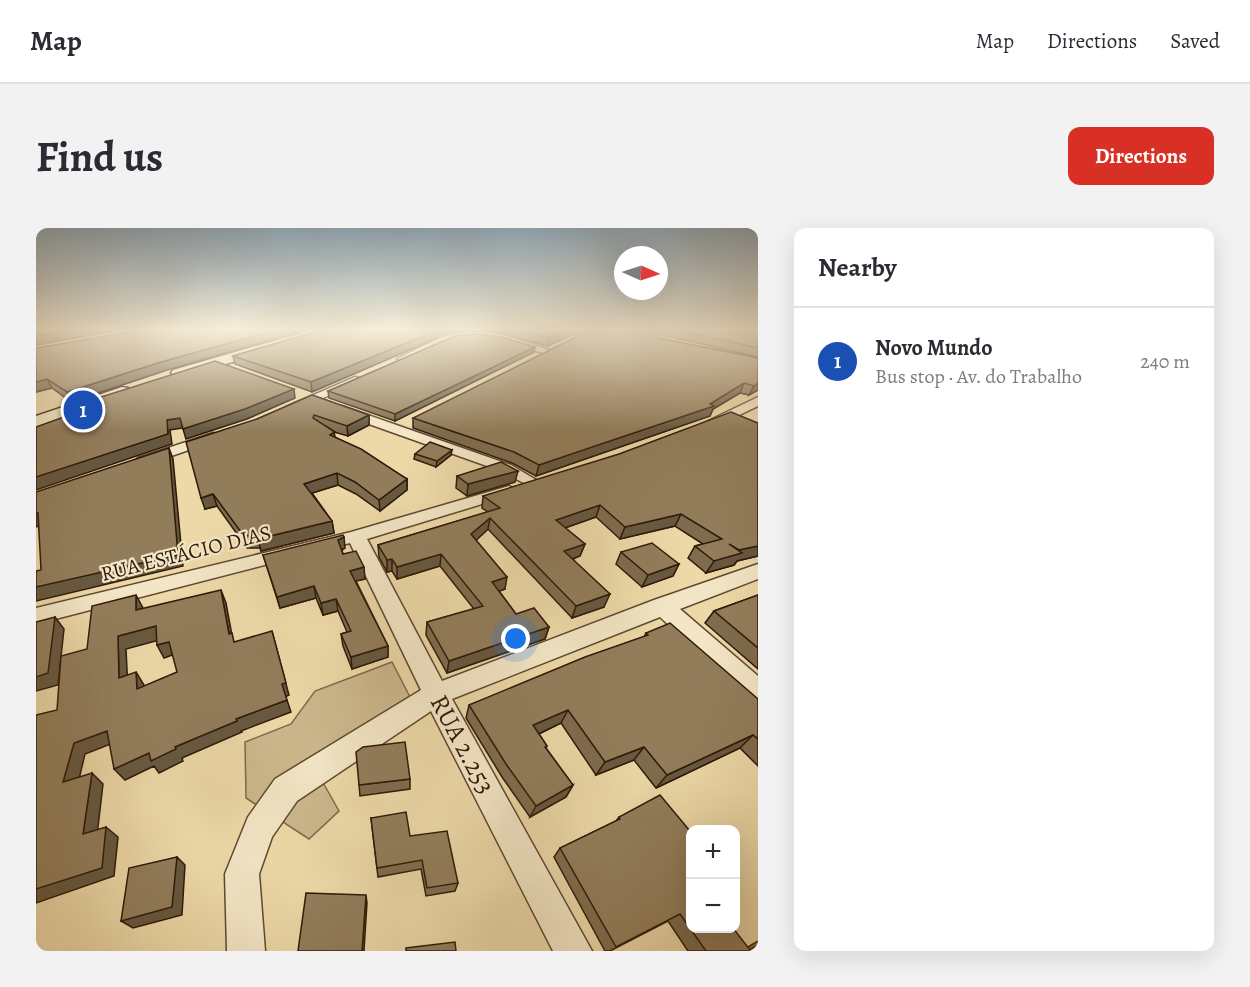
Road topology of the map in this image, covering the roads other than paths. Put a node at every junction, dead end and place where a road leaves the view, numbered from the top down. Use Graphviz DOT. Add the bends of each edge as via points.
graph roads {
  1 [pos="212,364"];
  2 [pos="217,364"];
  3 [pos="392,364"];
  4 [pos="387,366"];
  5 [pos="237,371"];
  6 [pos="366,375"];
  7 [pos="160,379"];
  8 [pos="140,386"];
  9 [pos="291,391"];
  10 [pos="312,399"];
  11 [pos="758,401"];
  12 [pos="282,411"];
  13 [pos="36,422"];
  14 [pos="693,430"];
  15 [pos="228,432"];
  16 [pos="126,467"];
  17 [pos="356,536"];
  18 [pos="758,571"];
  19 [pos="662,606"];
  20 [pos="36,616"];
  21 [pos="758,692"];
  22 [pos="436,694"];
  23 [pos="246,951"];
  24 [pos="573,951"];
  1 -- 7 [label="main road"];
  2 -- 5 [label="street"];
  3 -- 4 [label="street"];
  6 -- 10 [label="street"];
  8 -- 13 [label="main road"];
  9 -- 10 [label="street"];
  10 -- 12 [label="street"];
  10 -- 17 [label="street, RUA ESTÁCIO DIAS" via="400,425 540,482"];
  11 -- 14 [label="street"];
  15 -- 16 [label="street"];
  17 -- 20 [label="street, RUA ESTÁCIO DIAS"];
  17 -- 22 [label="street, RUA 2.253"];
  18 -- 19 [label="street"];
  19 -- 21 [label="street"];
  19 -- 22 [label="street"];
  22 -- 23 [label="street" via="286,790 259,828 242,874"];
  22 -- 24 [label="street, RUA 2.253"];
}
